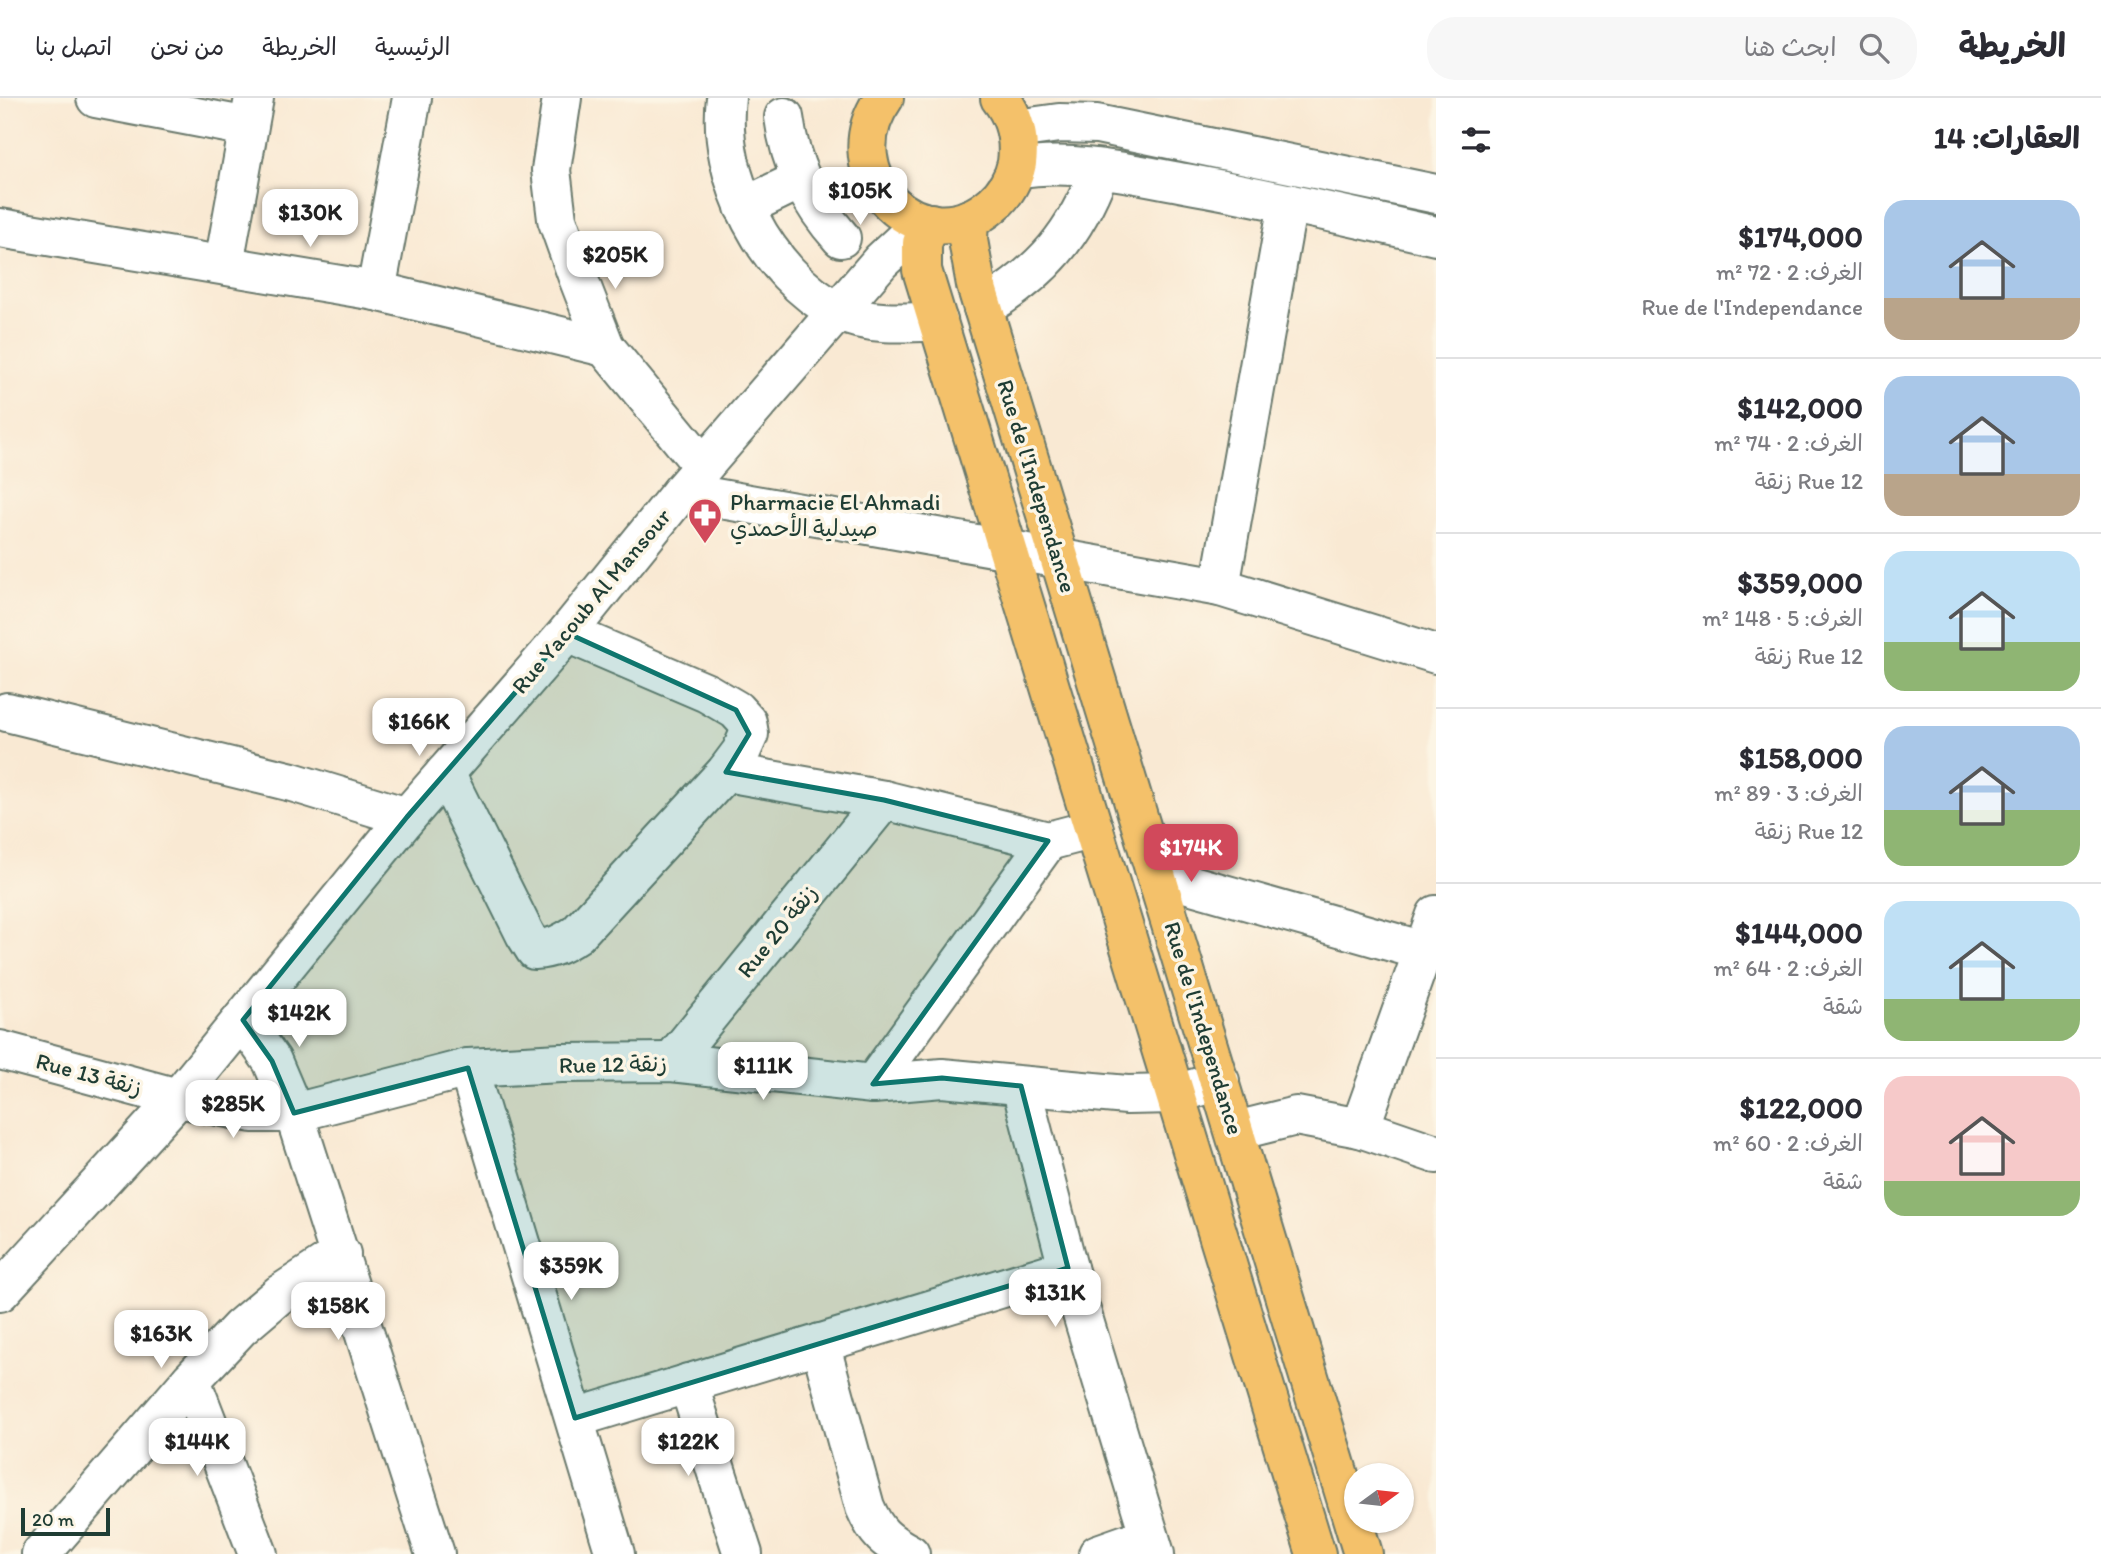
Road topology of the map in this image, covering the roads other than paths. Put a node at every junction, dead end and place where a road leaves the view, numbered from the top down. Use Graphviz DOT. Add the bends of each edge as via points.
graph roads {
  1 [pos="96,98"];
  2 [pos="412,98"];
  3 [pos="562,98"];
  4 [pos="726,98"];
  5 [pos="869,103"];
  6 [pos="1015,111"];
  7 [pos="251,113"];
  8 [pos="784,117"];
  9 [pos="1016,169"];
  10 [pos="1100,169"];
  11 [pos="800,180"];
  12 [pos="1436,194"];
  13 [pos="1288,204"];
  14 [pos="744,207"];
  15 [pos="916,217"];
  16 [pos="969,219"];
  17 [pos="0,228"];
  18 [pos="1436,236"];
  19 [pos="841,238"];
  20 [pos="224,264"];
  21 [pos="376,291"];
  22 [pos="983,308"];
  23 [pos="838,311"];
  24 [pos="938,321"];
  25 [pos="605,347"];
  26 [pos="692,479"];
  27 [pos="1009,550"];
  28 [pos="1060,559"];
  29 [pos="1220,587"];
  30 [pos="567,633"];
  31 [pos="1436,654"];
  32 [pos="8,712"];
  33 [pos="726,772"];
  34 [pos="445,773"];
  35 [pos="884,800"];
  36 [pos="407,817"];
  37 [pos="1094,829"];
  38 [pos="1048,841"];
  39 [pos="1157,876"];
  40 [pos="1436,915"];
  41 [pos="1424,951"];
  42 [pos="243,1020"];
  43 [pos="0,1050"];
  44 [pos="671,1062"];
  45 [pos="468,1068"];
  46 [pos="1220,1081"];
  47 [pos="873,1084"];
  48 [pos="1021,1086"];
  49 [pos="1175,1094"];
  50 [pos="178,1098"];
  51 [pos="294,1113"];
  52 [pos="1360,1129"];
  53 [pos="1236,1131"];
  54 [pos="1436,1154"];
  55 [pos="341,1254"];
  56 [pos="1068,1268"];
  57 [pos="0,1292"];
  58 [pos="820,1343"];
  59 [pos="191,1380"];
  60 [pos="688,1383"];
  61 [pos="575,1418"];
  62 [pos="1152,1545"];
  63 [pos="41,1554"];
  64 [pos="258,1554"];
  65 [pos="436,1554"];
  66 [pos="615,1554"];
  67 [pos="743,1554"];
  68 [pos="910,1554"];
  69 [pos="1098,1554"];
  70 [pos="1316,1554"];
  71 [pos="1363,1554"];
  1 -- 7 [label="street"];
  2 -- 21 [label="street"];
  3 -- 25 [label="street" via="551,170 557,219"];
  4 -- 14 [label="street" via="726,139"];
  5 -- 15 [label="main road" via="866,145 873,179"];
  6 -- 9 [label="main road"];
  6 -- 12 [label="street"];
  7 -- 20 [label="street"];
  8 -- 11 [label="street"];
  9 -- 10 [label="street" via="1058,165"];
  9 -- 16 [label="main road" via="998,200"];
  10 -- 13 [label="street"];
  10 -- 22 [label="street" via="1089,198 1056,250 1018,285"];
  11 -- 14 [label="street"];
  11 -- 19 [label="street"];
  13 -- 18 [label="street"];
  13 -- 29 [label="street"];
  14 -- 23 [label="street" via="783,267"];
  15 -- 16 [label="main road" via="957,223"];
  15 -- 23 [label="street, Rue Yacoub Al Mansour" via="889,234 881,261"];
  15 -- 24 [label="main road, Rue de l'Independance" via="922,243 920,261"];
  16 -- 22 [label="main road, Rue de l'Independance" via="971,263"];
  17 -- 20 [label="street"];
  20 -- 21 [label="street"];
  21 -- 25 [label="street"];
  22 -- 28 [label="main road, Rue de l'Independance"];
  23 -- 24 [label="street" via="887,322"];
  23 -- 26 [label="street, Rue Yacoub Al Mansour"];
  24 -- 27 [label="main road, Rue de l'Independance"];
  25 -- 26 [label="street"];
  26 -- 27 [label="street"];
  26 -- 30 [label="street, Rue Yacoub Al Mansour"];
  27 -- 28 [label="street"];
  27 -- 37 [label="main road, Rue de l'Independance"];
  28 -- 29 [label="street"];
  28 -- 39 [label="main road, Rue de l'Independance"];
  29 -- 31 [label="street"];
  30 -- 33 [label="street" via="736,710 747,722 749,734"];
  30 -- 34 [label="street, Rue Yacoub Al Mansour"];
  32 -- 36 [label="street" via="292,782"];
  33 -- 34 [label="street" via="577,934 558,946 538,950 525,934"];
  33 -- 35 [label="street"];
  34 -- 36 [label="street, Rue Yacoub Al Mansour"];
  35 -- 38 [label="street"];
  35 -- 44 [label="street, Rue 20 زنقة"];
  36 -- 42 [label="street, Rue Yacoub Al Mansour"];
  37 -- 38 [label="street"];
  37 -- 49 [label="main road, Rue de l'Independance"];
  38 -- 47 [label="street"];
  39 -- 41 [label="street"];
  39 -- 46 [label="main road, Rue de l'Independance"];
  40 -- 41 [label="street"];
  41 -- 52 [label="street"];
  42 -- 50 [label="street, Rue Yacoub Al Mansour"];
  42 -- 51 [label="street" via="272,1061"];
  43 -- 50 [label="street, Rue 13 زنقة"];
  44 -- 45 [label="street, Rue 12 زنقة"];
  44 -- 47 [label="street, Rue 12 زنقة"];
  45 -- 51 [label="street, Rue 12 زنقة"];
  45 -- 61 [label="street"];
  46 -- 49 [label="street, Rue 12 زنقة"];
  46 -- 53 [label="main road, Rue de l'Independance"];
  47 -- 48 [label="street, Rue 12 زنقة" via="942,1078"];
  48 -- 49 [label="street, Rue 12 زنقة" via="1127,1096"];
  48 -- 56 [label="street"];
  49 -- 70 [label="main road, Rue de l'Independance"];
  50 -- 51 [label="street, Rue 12 زنقة" via="252,1113"];
  50 -- 57 [label="street, Rue Yacoub Al Mansour"];
  51 -- 55 [label="street"];
  52 -- 53 [label="street" via="1296,1116"];
  52 -- 54 [label="street"];
  53 -- 71 [label="main road, Rue de l'Independance"];
  55 -- 59 [label="street" via="280,1294"];
  55 -- 65 [label="street"];
  56 -- 58 [label="street"];
  56 -- 62 [label="street"];
  58 -- 60 [label="street"];
  58 -- 68 [label="street" via="865,1507 888,1543"];
  59 -- 63 [label="street"];
  59 -- 64 [label="street"];
  60 -- 61 [label="street"];
  60 -- 67 [label="street"];
  61 -- 66 [label="street"];
  62 -- 69 [label="street"];
}
